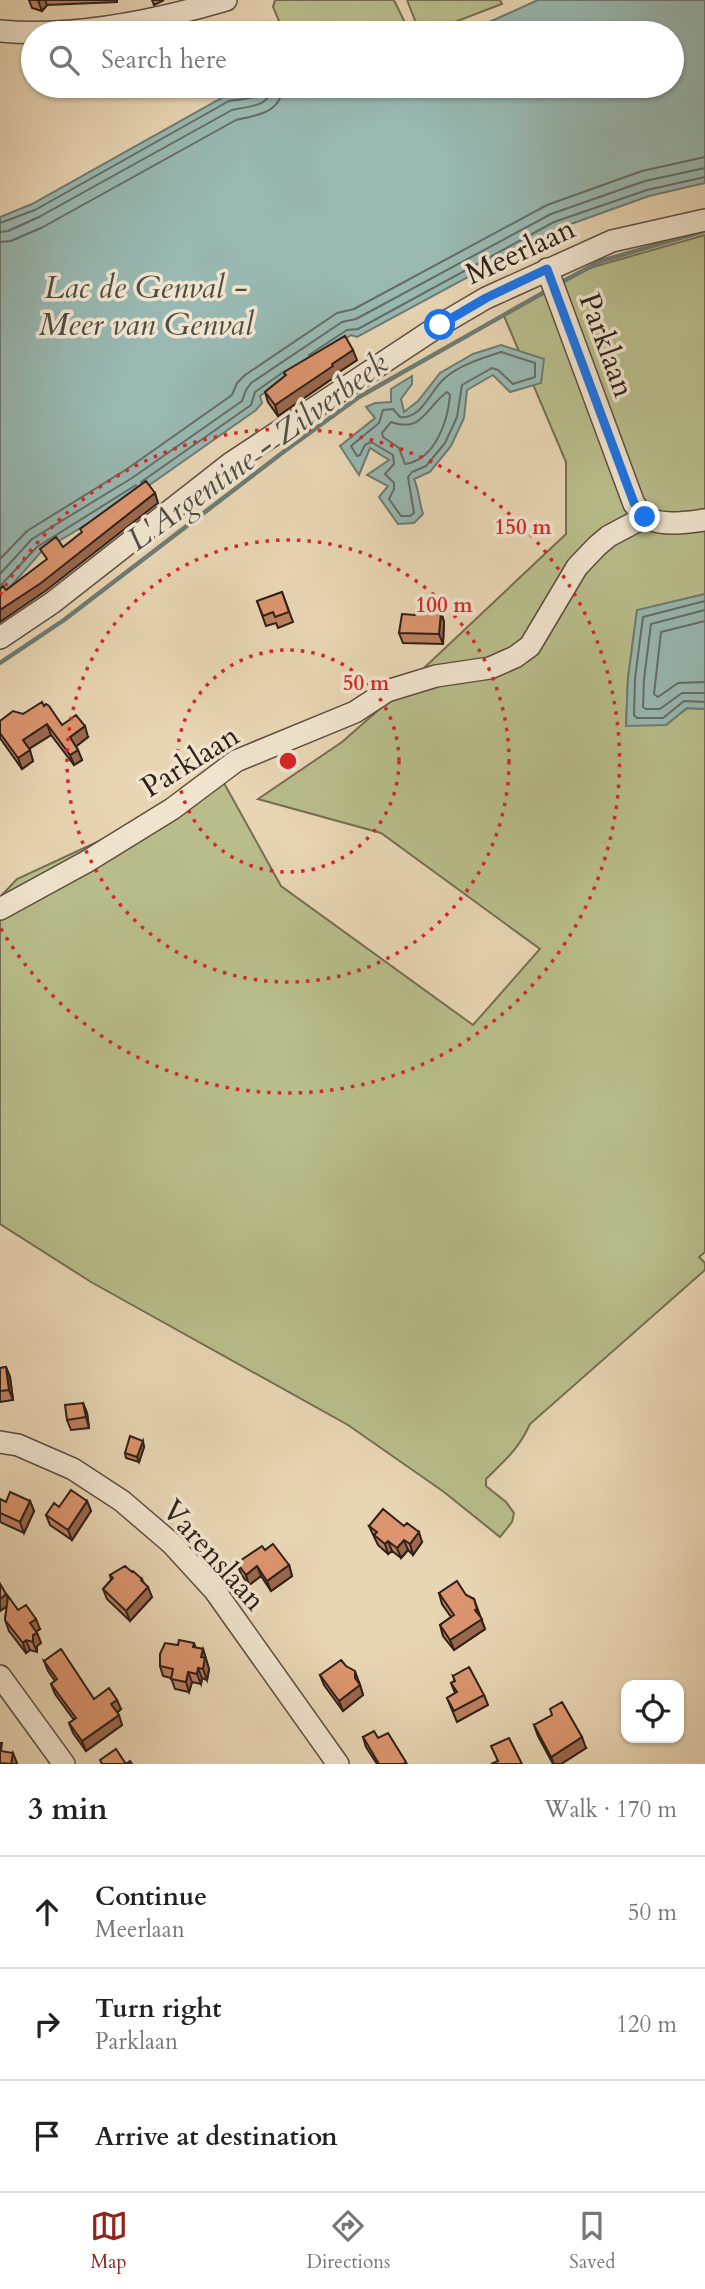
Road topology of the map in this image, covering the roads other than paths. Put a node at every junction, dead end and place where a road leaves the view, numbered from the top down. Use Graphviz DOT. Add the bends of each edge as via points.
graph roads {
  1 [pos="226,0"];
  2 [pos="143,21"];
  3 [pos="0,31"];
  4 [pos="21,31"];
  5 [pos="705,220"];
  6 [pos="551,280"];
  7 [pos="645,517"];
  8 [pos="705,520"];
  9 [pos="0,638"];
  10 [pos="0,909"];
  11 [pos="0,1442"];
  12 [pos="0,1676"];
  13 [pos="47,1741"];
  14 [pos="44,1764"];
  15 [pos="64,1764"];
  16 [pos="338,1764"];
  1 -- 2 [label="street"];
  3 -- 4 [label="street"];
  5 -- 6 [label="street, Meerlaan" via="612,241"];
  6 -- 7 [label="street, Parklaan" via="634,503"];
  6 -- 9 [label="street, Meerlaan" via="486,298 440,325 231,463 52,603"];
  7 -- 8 [label="street" via="662,522"];
  7 -- 10 [label="street, Parklaan" via="609,536 577,567 530,646 515,657 490,668 436,676 387,691 355,712 236,761 86,862"];
  11 -- 16 [label="street, Varenslaan" via="73,1469 122,1501 171,1543 215,1591"];
  12 -- 13 [label="street"];
  13 -- 14 [label="street"];
  13 -- 15 [label="street"];
}
